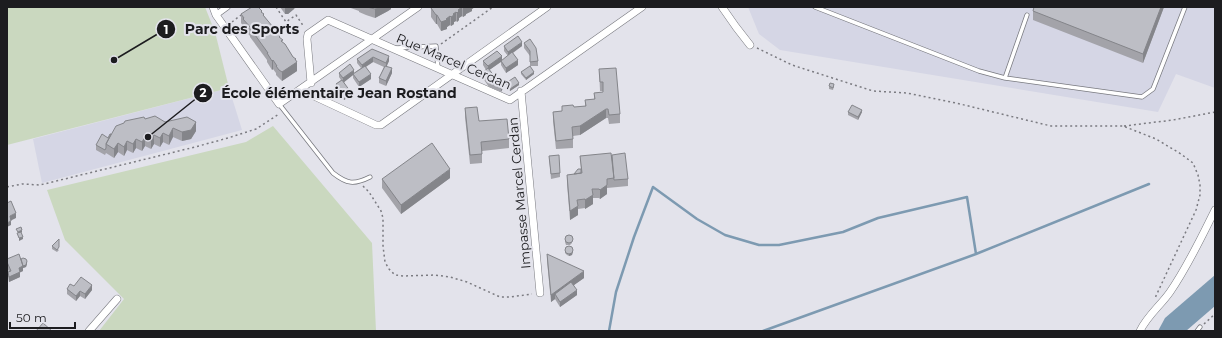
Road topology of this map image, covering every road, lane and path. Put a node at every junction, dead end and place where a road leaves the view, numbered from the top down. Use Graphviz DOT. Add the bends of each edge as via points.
graph roads {
  1 [pos="214,7"];
  2 [pos="227,7"];
  3 [pos="276,7"];
  4 [pos="418,7"];
  5 [pos="493,7"];
  6 [pos="547,7"];
  7 [pos="642,7"];
  8 [pos="722,7"];
  9 [pos="815,7"];
  10 [pos="1185,7"];
  11 [pos="216,15"];
  12 [pos="242,15"];
  13 [pos="1026,15"];
  14 [pos="225,27"];
  15 [pos="308,34"];
  16 [pos="372,39"];
  17 [pos="750,45"];
  18 [pos="436,46"];
  19 [pos="392,48"];
  20 [pos="438,69"];
  21 [pos="452,75"];
  22 [pos="1005,78"];
  23 [pos="311,82"];
  24 [pos="301,90"];
  25 [pos="521,92"];
  26 [pos="281,108"];
  27 [pos="1215,112"];
  28 [pos="1122,126"];
  29 [pos="370,178"];
  30 [pos="359,182"];
  31 [pos="7,187"];
  32 [pos="1215,210"];
  33 [pos="540,293"];
  34 [pos="117,299"];
  35 [pos="1154,300"];
  36 [pos="1215,314"];
  37 [pos="1200,327"];
  38 [pos="89,331"];
  39 [pos="1140,331"];
  40 [pos="1197,331"];
  1 -- 11 [label="street"];
  2 -- 11 [label="street"];
  3 -- 15 [label="path" via="286,22 296,15"];
  4 -- 16 [label="street"];
  5 -- 18 [label="path"];
  6 -- 21 [label="street"];
  7 -- 25 [label="street, Rue Marcel Cerdan"];
  8 -- 17 [label="street"];
  9 -- 22 [label="lane" via="978,71"];
  10 -- 22 [label="lane" via="1153,89 1142,97"];
  11 -- 14 [label="street"];
  12 -- 14 [label="path"];
  13 -- 22 [label="lane"];
  14 -- 26 [label="street"];
  15 -- 16 [label="street, Rue Marcel Cerdan" via="328,20"];
  15 -- 23 [label="street"];
  16 -- 19 [label="street, Rue Marcel Cerdan"];
  16 -- 23 [label="street"];
  17 -- 28 [label="path" via="792,66 873,91 906,93 1051,126"];
  18 -- 19 [label="lane"];
  18 -- 20 [label="lane"];
  19 -- 20 [label="street, Rue Marcel Cerdan"];
  20 -- 21 [label="street, Rue Marcel Cerdan"];
  21 -- 24 [label="street" via="381,125 376,125"];
  21 -- 25 [label="street, Rue Marcel Cerdan" via="510,100"];
  23 -- 24 [label="street"];
  24 -- 26 [label="street"];
  25 -- 33 [label="street, Impasse Marcel Cerdan"];
  26 -- 30 [label="lane" via="333,173 342,180"];
  26 -- 31 [label="path" via="256,129 195,148 40,185 22,184"];
  27 -- 28 [label="path"];
  28 -- 35 [label="path" via="1156,139 1182,154 1192,163 1200,185 1196,210"];
  29 -- 30 [label="lane"];
  30 -- 33 [label="path" via="381,211 384,262 396,275 435,274 467,282 500,297"];
  32 -- 39 [label="street" via="1185,269"];
  34 -- 38 [label="street"];
  36 -- 37 [label="path"];
  37 -- 40 [label="lane"];
}
